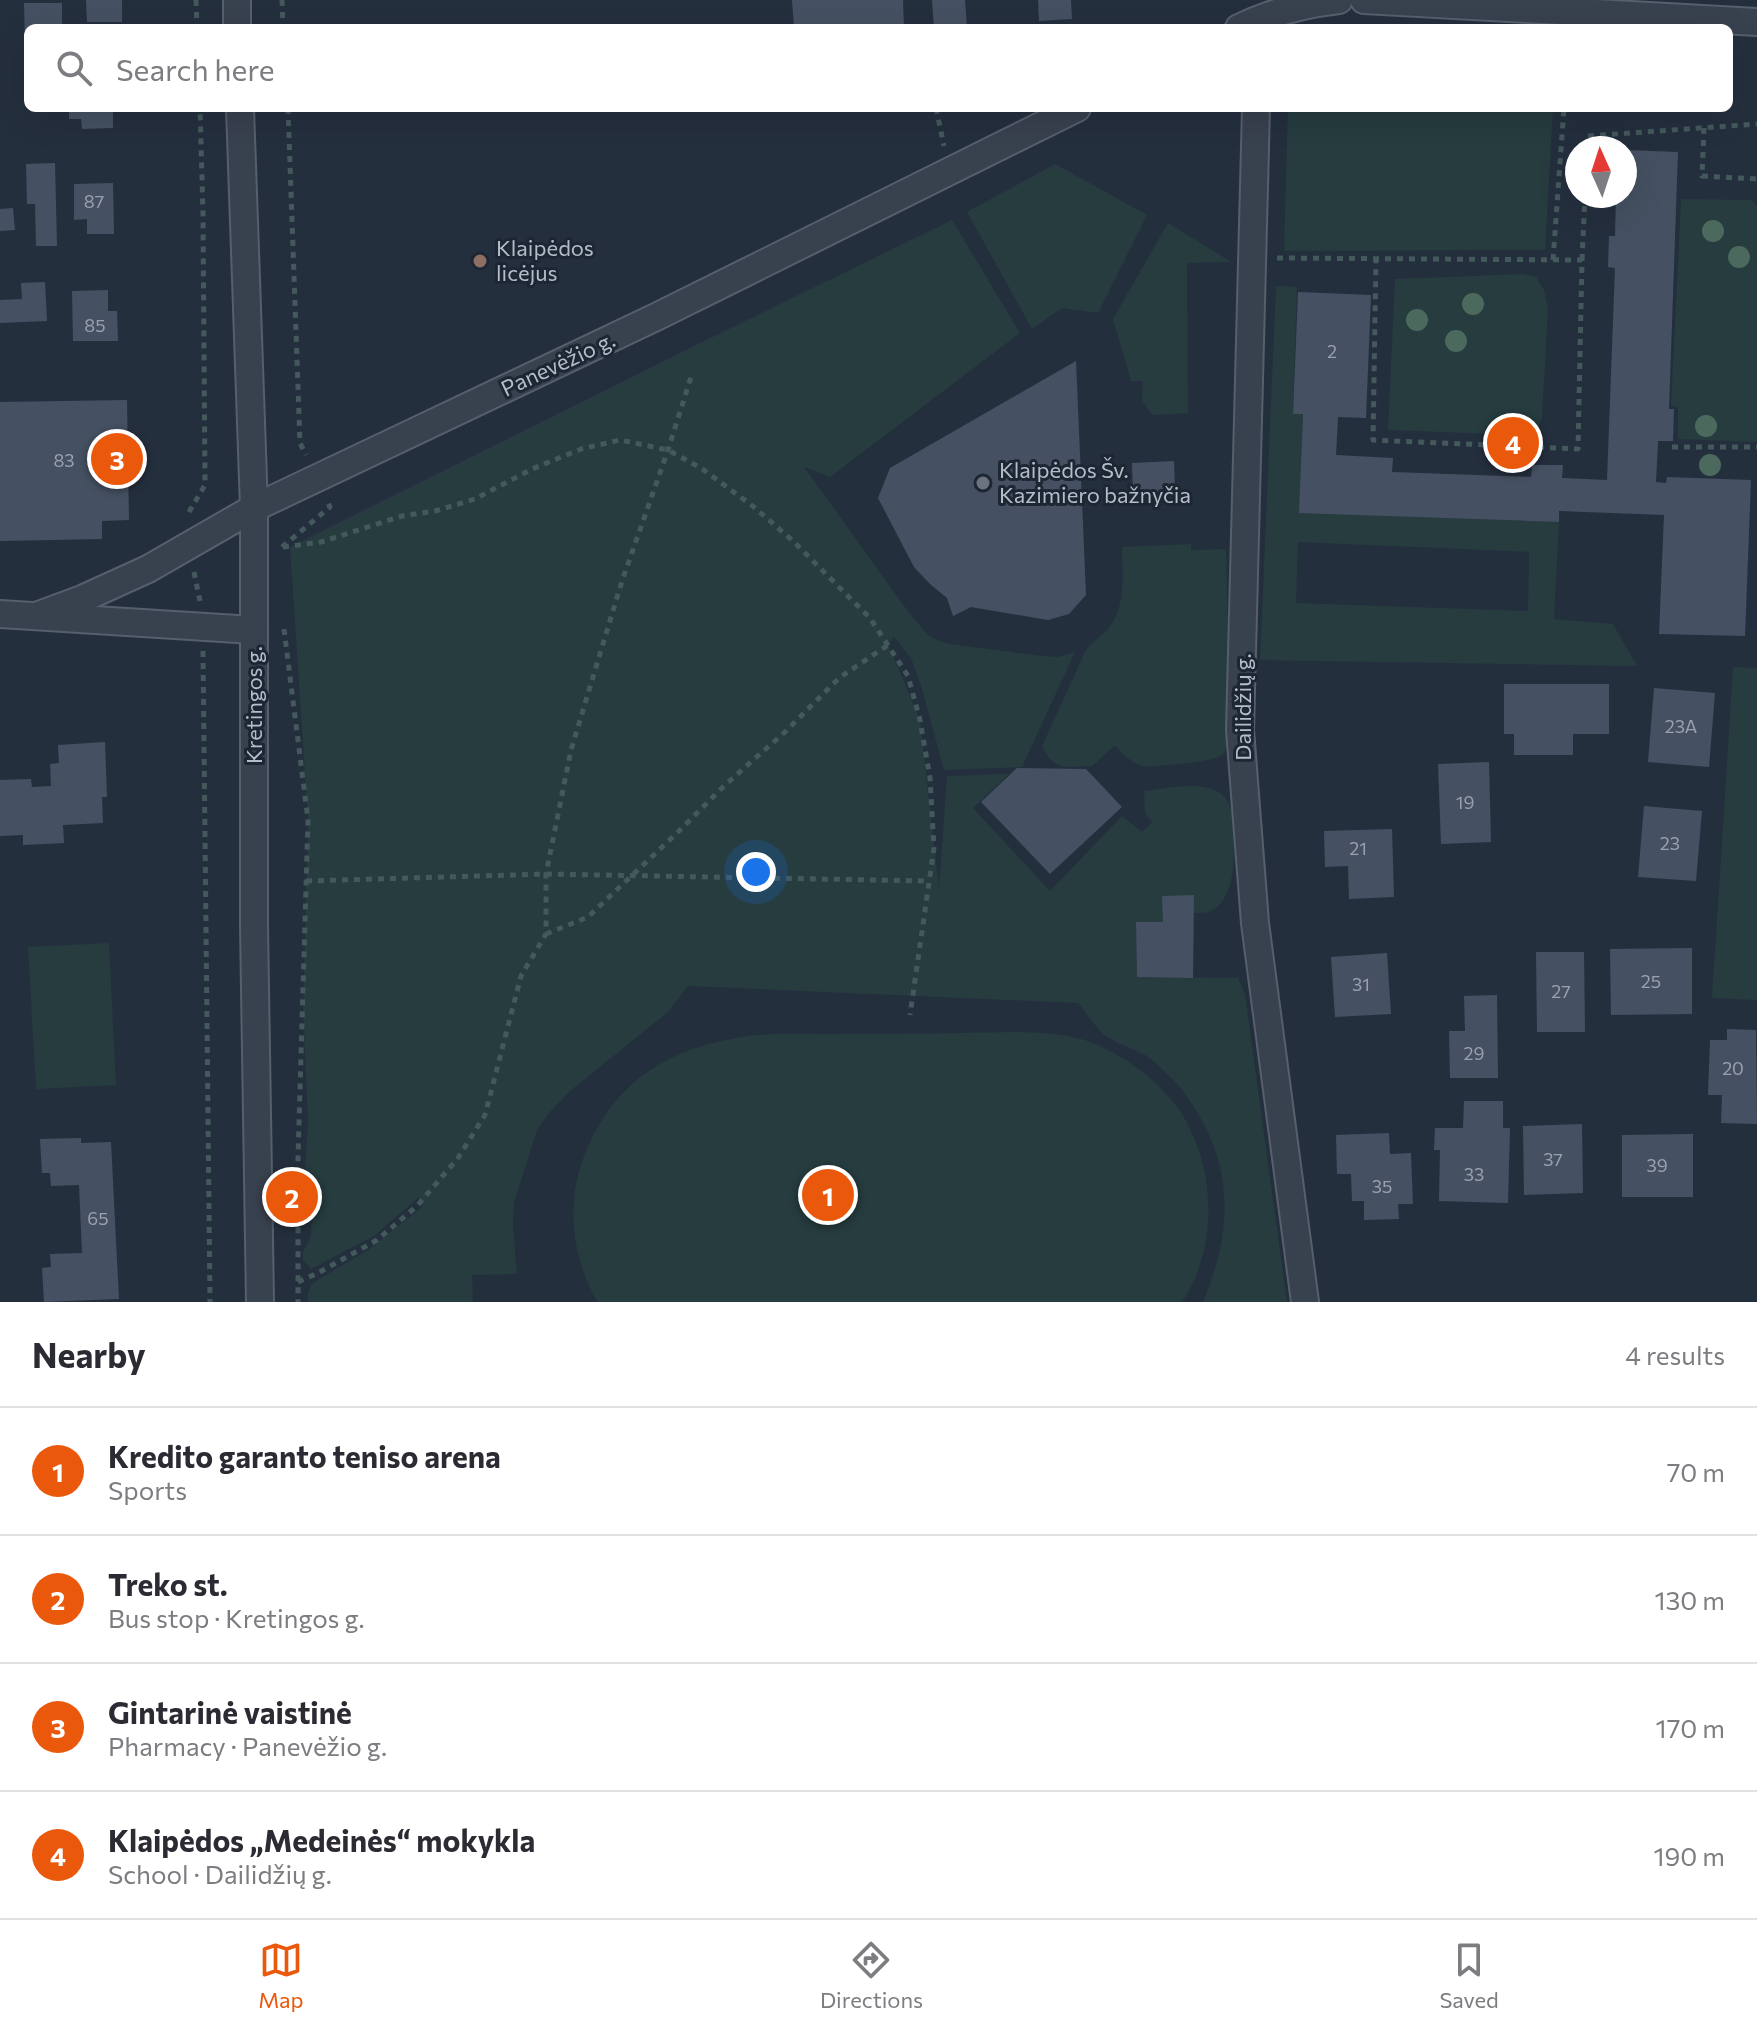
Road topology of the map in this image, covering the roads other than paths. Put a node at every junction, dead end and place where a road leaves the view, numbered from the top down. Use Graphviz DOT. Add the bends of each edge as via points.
graph roads {
  1 [pos="237,0"];
  2 [pos="1339,0"];
  3 [pos="1364,0"];
  4 [pos="1254,19"];
  5 [pos="1757,22"];
  6 [pos="237,24"];
  7 [pos="240,112"];
  8 [pos="1069,112"];
  9 [pos="1256,112"];
  10 [pos="254,508"];
  11 [pos="0,614"];
  12 [pos="36,616"];
  13 [pos="253,630"];
  14 [pos="260,1302"];
  15 [pos="1305,1302"];
  1 -- 6 [label="street"];
  2 -- 4 [label="street"];
  3 -- 5 [label="street"];
  7 -- 10 [label="street, Kretingos g."];
  8 -- 10 [label="street, Panevėžio g."];
  9 -- 15 [label="street, Dailidžių g." via="1240,730 1255,923"];
  10 -- 12 [label="street, Panevėžio g." via="148,569"];
  10 -- 13 [label="street, Kretingos g."];
  11 -- 12 [label="street, Panevėžio g."];
  12 -- 13 [label="street, Panevėžio g."];
  13 -- 14 [label="street, Kretingos g."];
}
